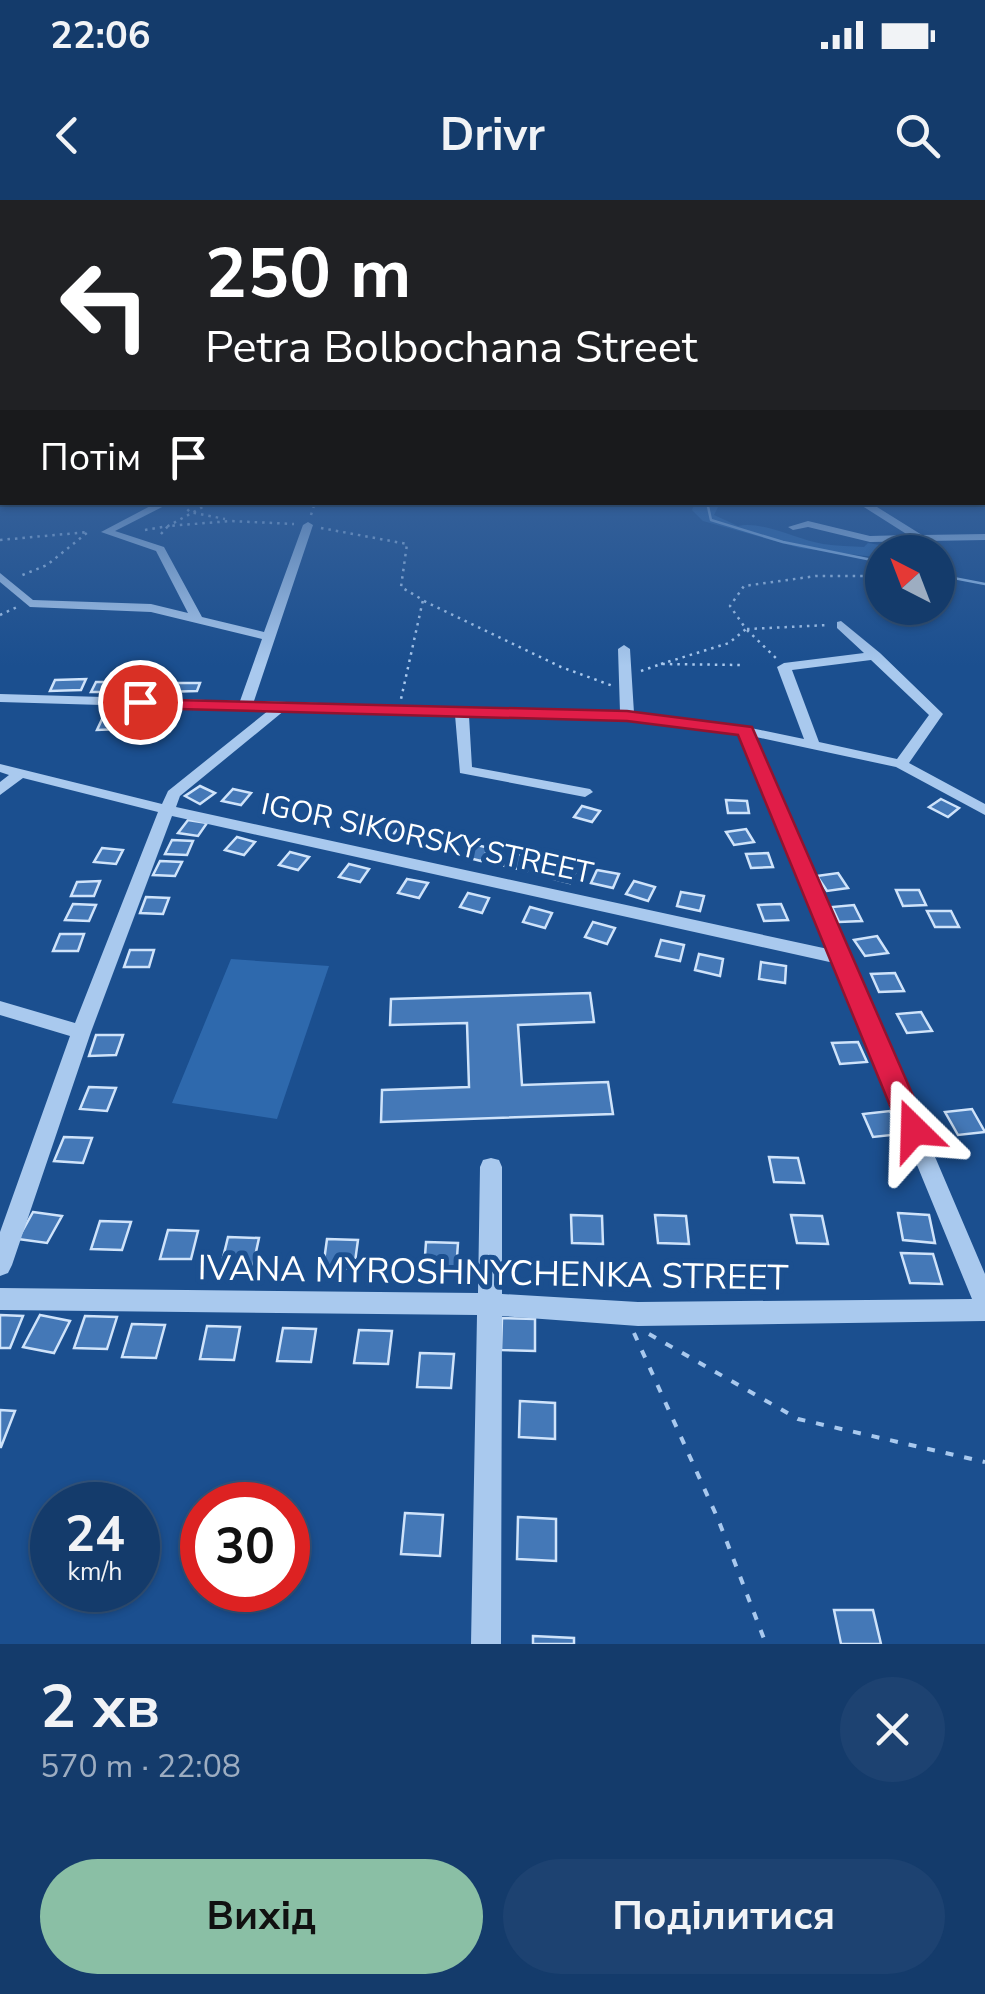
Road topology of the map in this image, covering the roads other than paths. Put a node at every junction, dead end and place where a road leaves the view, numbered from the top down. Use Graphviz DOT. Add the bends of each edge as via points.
graph roads {
  1 [pos="107,531"];
  2 [pos="306,531"];
  3 [pos="839,531"];
  4 [pos="955,537"];
  5 [pos="985,537"];
  6 [pos="865,538"];
  7 [pos="4,578"];
  8 [pos="198,619"];
  9 [pos="841,625"];
  10 [pos="269,637"];
  11 [pos="624,649"];
  12 [pos="875,656"];
  13 [pos="0,698"];
  14 [pos="245,706"];
  15 [pos="281,707"];
  16 [pos="462,712"];
  17 [pos="627,716"];
  18 [pos="746,730"];
  19 [pos="813,745"];
  20 [pos="901,764"];
  21 [pos="0,768"];
  22 [pos="19,774"];
  23 [pos="0,790"];
  24 [pos="585,792"];
  25 [pos="168,810"];
  26 [pos="985,810"];
  27 [pos="843,959"];
  28 [pos="0,1008"];
  29 [pos="81,1032"];
  30 [pos="491,1166"];
  31 [pos="0,1266"];
  32 [pos="0,1300"];
  33 [pos="985,1302"];
  34 [pos="488,1304"];
  35 [pos="985,1310"];
  36 [pos="486,1644"];
  1 -- 8 [label="street" via="160,550"];
  2 -- 10 [label="street"];
  3 -- 6 [label="street"];
  4 -- 5 [label="street"];
  7 -- 8 [label="street" via="29,602 151,608"];
  8 -- 10 [label="street"];
  9 -- 12 [label="street"];
  10 -- 14 [label="street"];
  11 -- 17 [label="street"];
  12 -- 19 [label="street" via="784,667"];
  12 -- 20 [label="street" via="936,714"];
  13 -- 14 [label="street"];
  14 -- 15 [label="street"];
  15 -- 16 [label="street"];
  15 -- 25 [label="street" via="173,794"];
  16 -- 17 [label="street"];
  16 -- 24 [label="street" via="466,770"];
  17 -- 18 [label="street"];
  18 -- 19 [label="street"];
  18 -- 27 [label="street"];
  19 -- 20 [label="street"];
  20 -- 26 [label="street"];
  21 -- 22 [label="street, IGOR SIKORSKY STREET"];
  22 -- 23 [label="street"];
  22 -- 25 [label="street, IGOR SIKORSKY STREET"];
  25 -- 27 [label="street, IGOR SIKORSKY STREET"];
  25 -- 29 [label="street"];
  27 -- 33 [label="street"];
  28 -- 29 [label="street"];
  29 -- 31 [label="street"];
  30 -- 34 [label="street"];
  32 -- 34 [label="street, IVANA MYROSHNYCHENKA STREET"];
  34 -- 35 [label="street, IVANA MYROSHNYCHENKA STREET" via="625,1317"];
  34 -- 36 [label="street"];
}
